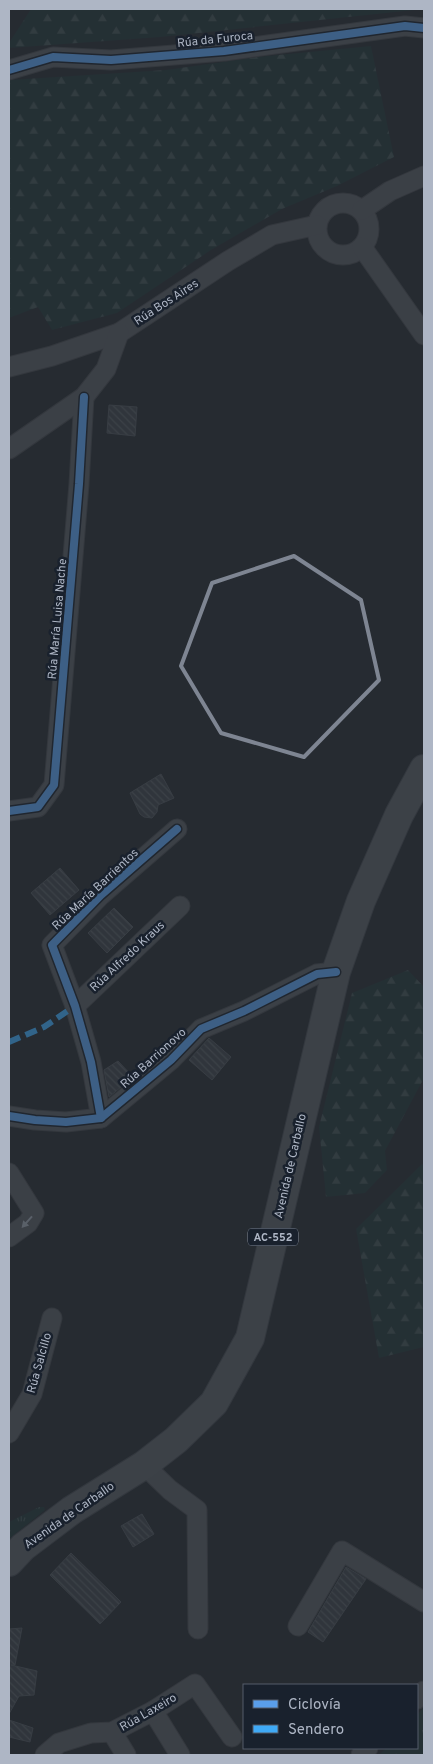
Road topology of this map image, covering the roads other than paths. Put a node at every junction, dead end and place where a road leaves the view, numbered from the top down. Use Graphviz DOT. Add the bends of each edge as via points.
graph roads {
  1 [pos="424,28"];
  2 [pos="9,70"];
  3 [pos="424,176"];
  4 [pos="362,210"];
  5 [pos="317,225"];
  6 [pos="362,247"];
  7 [pos="120,333"];
  8 [pos="424,335"];
  9 [pos="9,367"];
  10 [pos="84,397"];
  11 [pos="9,448"];
  12 [pos="424,769"];
  13 [pos="9,811"];
  14 [pos="177,829"];
  15 [pos="180,906"];
  16 [pos="336,972"];
  17 [pos="75,1006"];
  18 [pos="9,1116"];
  19 [pos="101,1118"];
  20 [pos="9,1173"];
  21 [pos="9,1236"];
  22 [pos="52,1318"];
  23 [pos="9,1433"];
  24 [pos="144,1465"];
  25 [pos="9,1562"];
  26 [pos="424,1602"];
  27 [pos="298,1626"];
  28 [pos="198,1629"];
  29 [pos="153,1711"];
  30 [pos="112,1732"];
  31 [pos="232,1737"];
  32 [pos="45,1755"];
  33 [pos="126,1755"];
  34 [pos="180,1755"];
  1 -- 2 [label="street, Rúa da Furoca" via="405,26 224,51 111,60 52,57"];
  3 -- 4 [label="street" via="390,191"];
  4 -- 5 [label="street" via="349,203 333,204 321,215"];
  4 -- 6 [label="street" via="369,230"];
  5 -- 6 [label="street" via="321,243 332,253 347,255"];
  5 -- 7 [label="street, Rúa Bos Aires" via="272,235"];
  6 -- 8 [label="street"];
  7 -- 9 [label="street, Rúa Bos Aires"];
  7 -- 10 [label="street" via="106,369"];
  10 -- 11 [label="street"];
  10 -- 13 [label="street, Rúa María Luisa Nache" via="54,785 38,807"];
  12 -- 16 [label="main road, Avenida de Carballo / AC-552" via="399,814 361,902"];
  14 -- 17 [label="street, Rúa María Barrientos" via="101,895 52,945"];
  15 -- 17 [label="street, Rúa Alfredo Kraus"];
  16 -- 19 [label="street, Rúa Barrionovo" via="317,974 201,1029 171,1060"];
  16 -- 24 [label="main road, Avenida de Carballo / AC-552" via="250,1338 214,1403 176,1440"];
  17 -- 19 [label="street, Rúa María Barrientos" via="91,1062"];
  18 -- 19 [label="street" via="66,1122"];
  20 -- 21 [label="street, one-way" via="34,1214 28,1223"];
  22 -- 23 [label="street, Rúa Salcillo" via="32,1394"];
  24 -- 25 [label="main road, Avenida de Carballo / AC-552" via="72,1510 23,1546"];
  24 -- 28 [label="street" via="197,1510"];
  26 -- 27 [label="street" via="342,1551"];
  29 -- 30 [label="street, Rúa Laxeiro"];
  29 -- 31 [label="street, Rúa Laxeiro" via="196,1684"];
  29 -- 34 [label="street"];
  30 -- 32 [label="street, Rúa Laxeiro" via="92,1733 58,1743"];
  30 -- 33 [label="street"];
}
